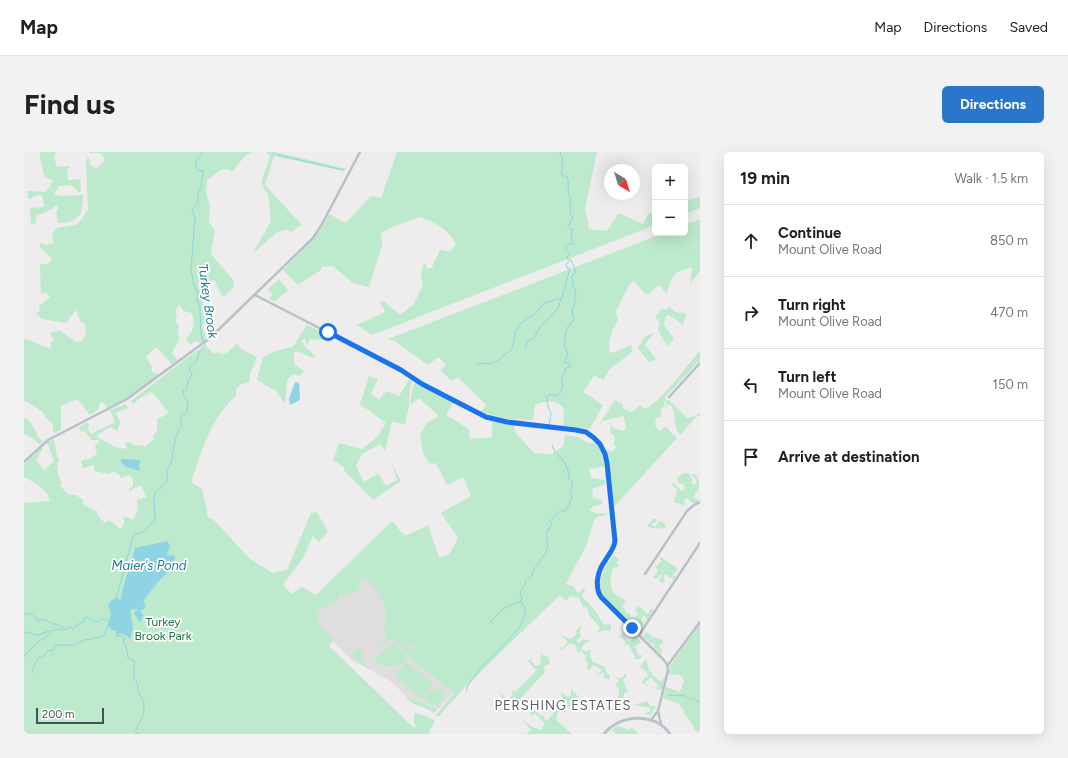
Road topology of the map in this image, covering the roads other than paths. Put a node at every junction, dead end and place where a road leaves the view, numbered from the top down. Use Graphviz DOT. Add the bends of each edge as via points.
graph roads {
  1 [pos="360,152"];
  2 [pos="255,295"];
  3 [pos="700,363"];
  4 [pos="669,397"];
  5 [pos="24,462"];
  6 [pos="700,502"];
  7 [pos="700,543"];
  8 [pos="645,574"];
  9 [pos="700,622"];
  10 [pos="638,635"];
  11 [pos="668,665"];
  12 [pos="658,711"];
  13 [pos="651,720"];
  14 [pos="661,724"];
  15 [pos="604,734"];
  16 [pos="670,734"];
  1 -- 2 [label="street" via="317,233"];
  2 -- 5 [label="street" via="206,341 127,399 48,440"];
  2 -- 10 [label="street" via="486,417 576,430 586,432 594,438 602,447 606,460 615,541 600,572 598,590 601,597"];
  3 -- 4 [label="street"];
  6 -- 8 [label="street" via="687,511"];
  7 -- 10 [label="street"];
  9 -- 11 [label="street"];
  10 -- 11 [label="street"];
  11 -- 12 [label="street"];
  12 -- 13 [label="street"];
  12 -- 14 [label="street"];
  13 -- 14 [label="main road"];
  13 -- 15 [label="main road" via="622,720"];
  14 -- 16 [label="main road"];
}
